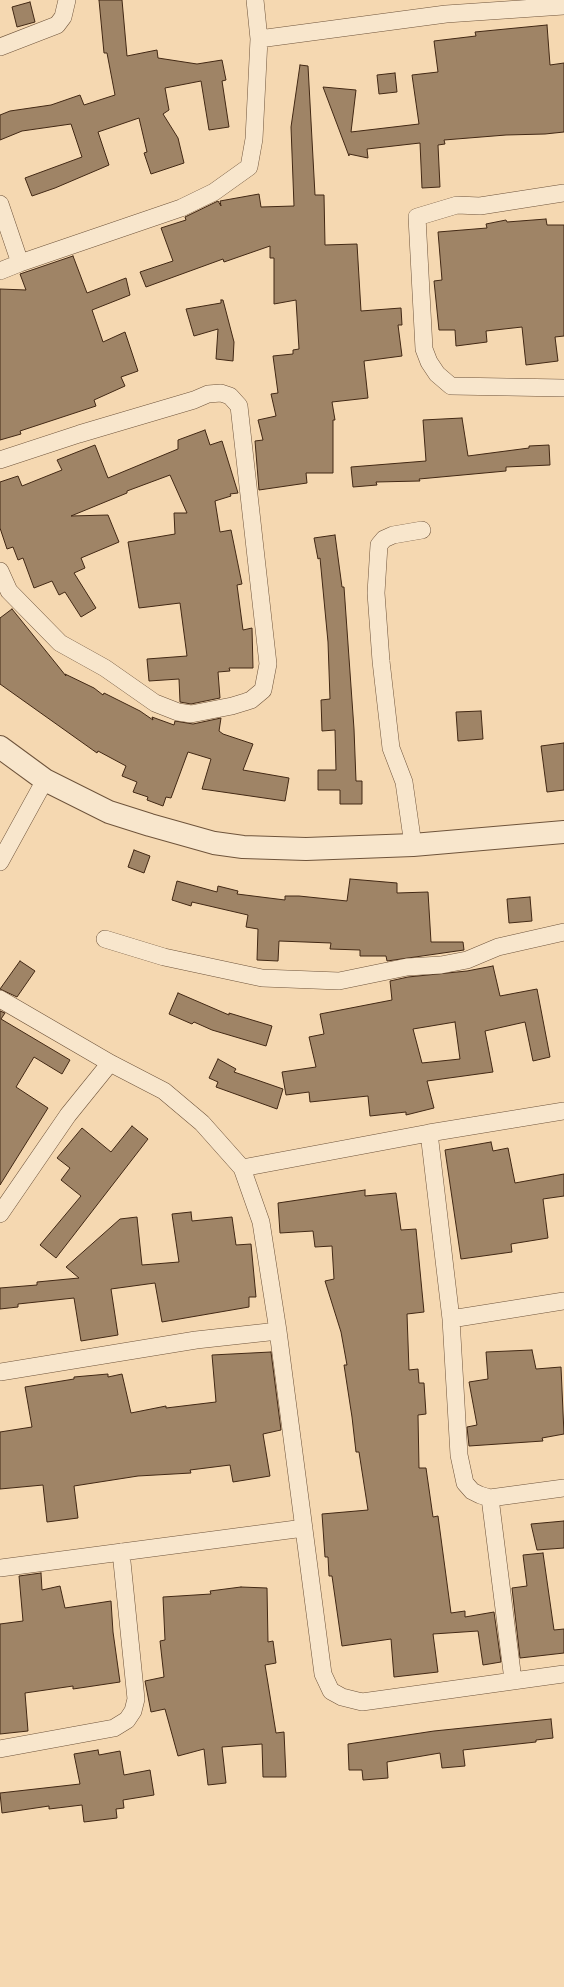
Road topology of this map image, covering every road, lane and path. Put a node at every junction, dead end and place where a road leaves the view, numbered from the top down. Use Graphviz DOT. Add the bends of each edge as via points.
graph roads {
  1 [pos="67,0"];
  2 [pos="255,0"];
  3 [pos="564,6"];
  4 [pos="446,7"];
  5 [pos="259,39"];
  6 [pos="0,47"];
  7 [pos="564,193"];
  8 [pos="0,204"];
  9 [pos="20,263"];
  10 [pos="0,271"];
  11 [pos="564,388"];
  12 [pos="0,460"];
  13 [pos="422,530"];
  14 [pos="0,571"];
  15 [pos="0,747"];
  16 [pos="45,780"];
  17 [pos="564,832"];
  18 [pos="414,845"];
  19 [pos="0,862"];
  20 [pos="564,932"];
  21 [pos="106,940"];
  22 [pos="0,999"];
  23 [pos="110,1063"];
  24 [pos="564,1111"];
  25 [pos="429,1133"];
  26 [pos="242,1168"];
  27 [pos="0,1214"];
  28 [pos="564,1301"];
  29 [pos="451,1319"];
  30 [pos="278,1331"];
  31 [pos="0,1372"];
  32 [pos="564,1488"];
  33 [pos="490,1498"];
  34 [pos="304,1528"];
  35 [pos="121,1552"];
  36 [pos="0,1568"];
  37 [pos="564,1674"];
  38 [pos="513,1680"];
  39 [pos="0,1749"];
  1 -- 6 [label="street" via="63,17 57,25"];
  2 -- 5 [label="street"];
  3 -- 4 [label="street"];
  4 -- 5 [label="street"];
  5 -- 9 [label="street" via="254,139 249,167 214,192 181,208"];
  7 -- 11 [label="street" via="480,206 457,205 417,217 424,349 437,374 451,386"];
  8 -- 9 [label="street"];
  9 -- 10 [label="street"];
  12 -- 14 [label="street" via="208,394 221,393 230,396 238,406 268,664 263,690 251,700 197,713 178,712 155,703 105,668 60,643 8,591"];
  13 -- 18 [label="street" via="393,535 379,545 376,593 391,748 404,782"];
  15 -- 16 [label="street"];
  16 -- 18 [label="street" via="109,812 214,843 243,847 306,849"];
  16 -- 19 [label="street"];
  17 -- 18 [label="street"];
  20 -- 21 [label="street" via="498,947 467,960 407,967 339,982 262,978 164,957"];
  22 -- 23 [label="street"];
  23 -- 26 [label="street" via="164,1091 186,1108"];
  23 -- 27 [label="street" via="68,1115"];
  24 -- 25 [label="street"];
  25 -- 26 [label="street"];
  25 -- 29 [label="street"];
  26 -- 30 [label="street" via="261,1222"];
  28 -- 29 [label="street"];
  29 -- 33 [label="street" via="459,1455 465,1483 472,1491"];
  30 -- 31 [label="street" via="196,1340"];
  30 -- 34 [label="street"];
  32 -- 33 [label="street"];
  33 -- 38 [label="street"];
  34 -- 35 [label="street"];
  34 -- 38 [label="street" via="323,1674 331,1691 362,1702"];
  35 -- 36 [label="street"];
  35 -- 39 [label="street" via="136,1699 133,1711 127,1720 114,1728"];
  37 -- 38 [label="street"];
}
